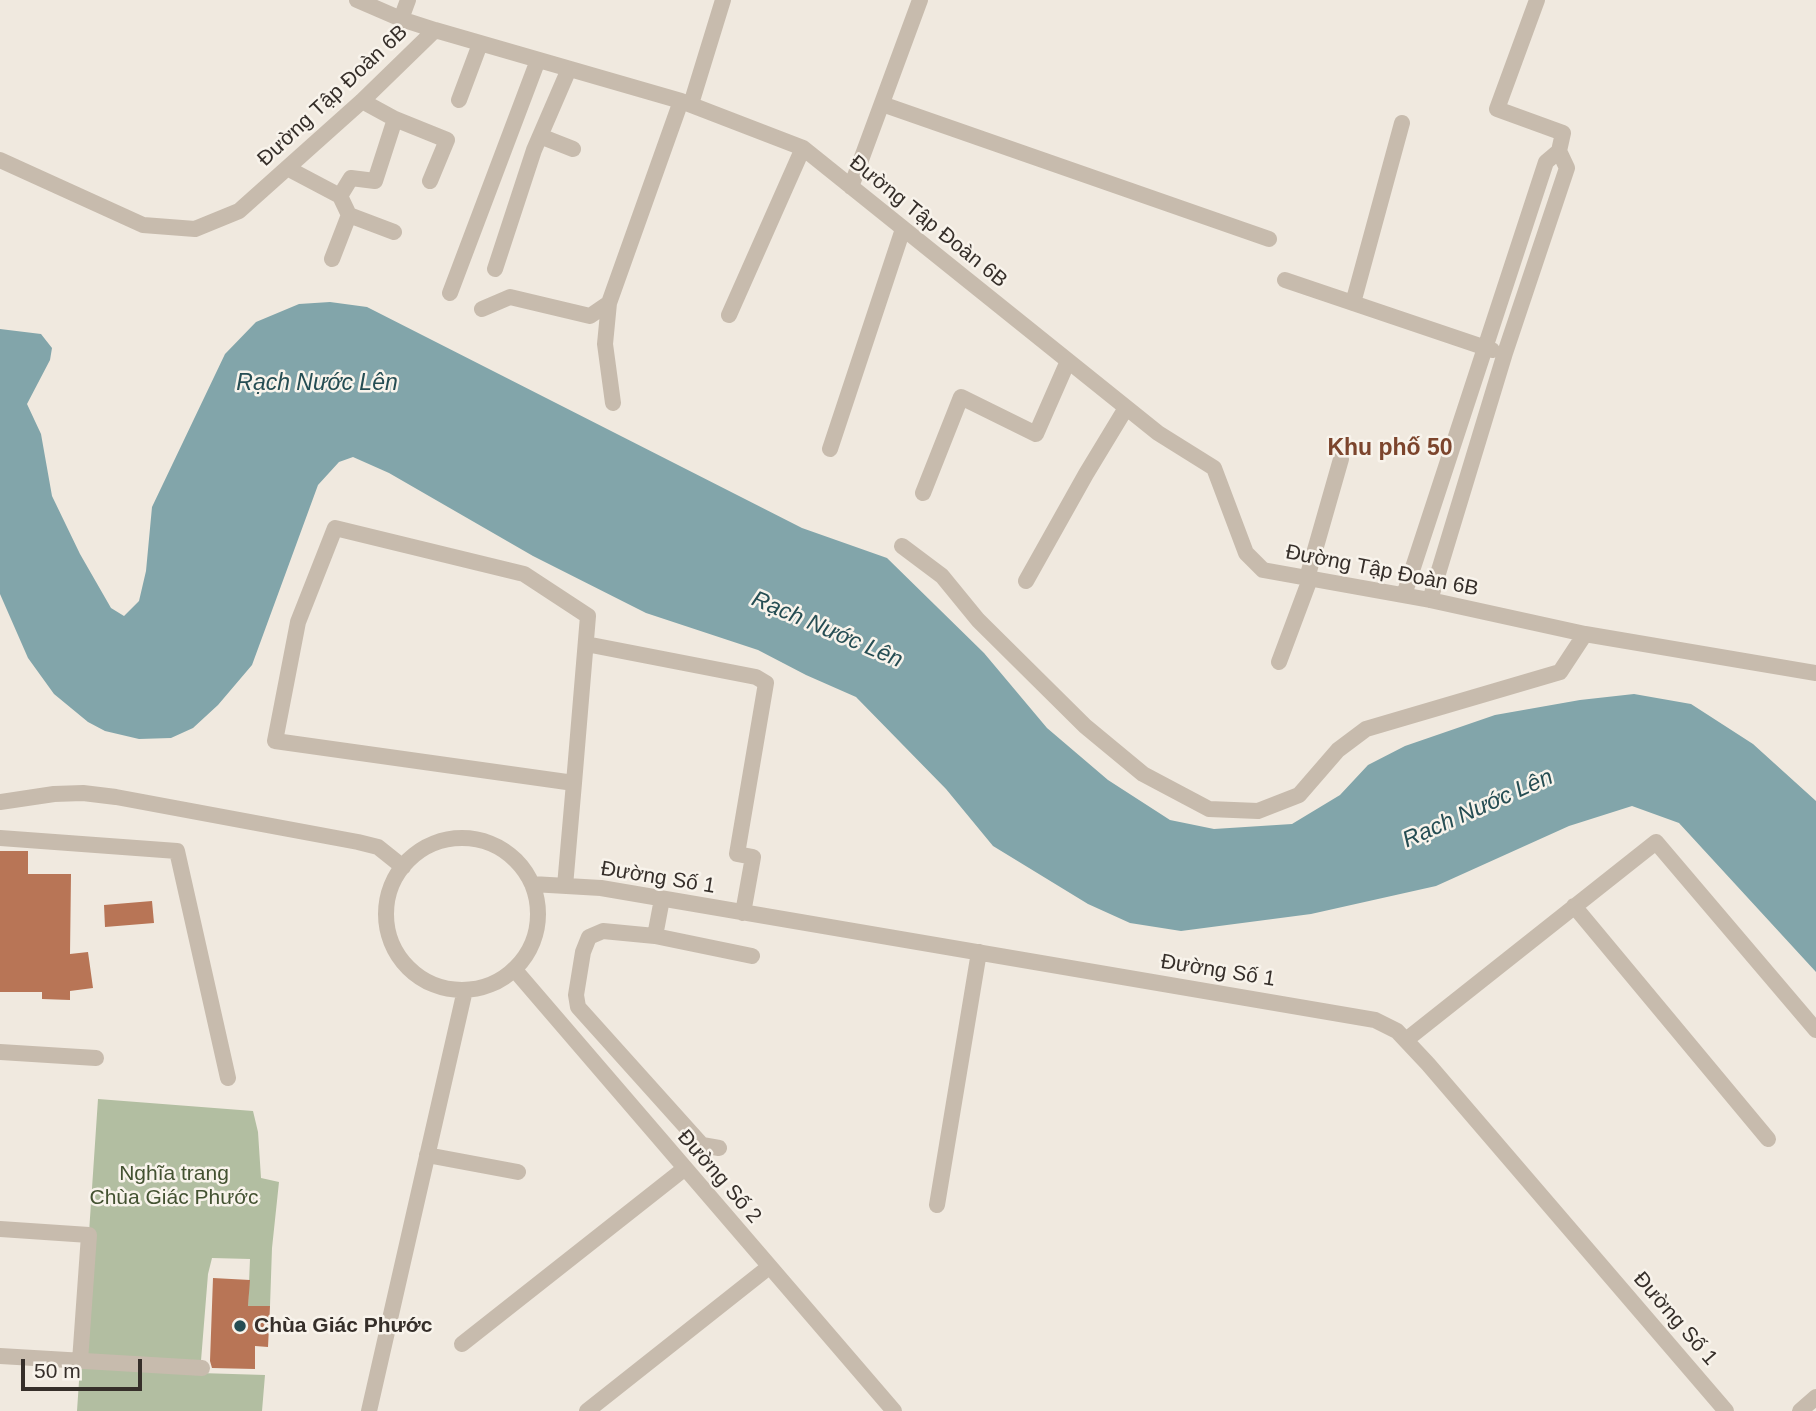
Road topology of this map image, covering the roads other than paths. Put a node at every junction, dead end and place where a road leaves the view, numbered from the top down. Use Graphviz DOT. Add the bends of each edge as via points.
graph roads {
  1 [pos="357,0"];
  2 [pos="408,0"];
  3 [pos="723,0"];
  4 [pos="920,0"];
  5 [pos="1537,0"];
  6 [pos="401,19"];
  7 [pos="435,30"];
  8 [pos="480,44"];
  9 [pos="538,60"];
  10 [pos="569,69"];
  11 [pos="459,100"];
  12 [pos="362,101"];
  13 [pos="686,102"];
  14 [pos="882,104"];
  15 [pos="395,119"];
  16 [pos="1402,123"];
  17 [pos="540,136"];
  18 [pos="803,148"];
  19 [pos="573,149"];
  20 [pos="1559,151"];
  21 [pos="0,160"];
  22 [pos="287,168"];
  23 [pos="429,181"];
  24 [pos="851,187"];
  25 [pos="340,197"];
  26 [pos="349,215"];
  27 [pos="903,229"];
  28 [pos="394,232"];
  29 [pos="1269,239"];
  30 [pos="332,260"];
  31 [pos="495,269"];
  32 [pos="1284,280"];
  33 [pos="450,293"];
  34 [pos="609,303"];
  35 [pos="1353,303"];
  36 [pos="482,309"];
  37 [pos="729,315"];
  38 [pos="1485,349"];
  39 [pos="1505,353"];
  40 [pos="1068,361"];
  41 [pos="613,403"];
  42 [pos="1126,408"];
  43 [pos="830,449"];
  44 [pos="1341,459"];
  45 [pos="923,493"];
  46 [pos="902,546"];
  47 [pos="1308,578"];
  48 [pos="1026,581"];
  49 [pos="1404,595"];
  50 [pos="1430,600"];
  51 [pos="1585,634"];
  52 [pos="586,644"];
  53 [pos="1279,662"];
  54 [pos="1816,673"];
  55 [pos="574,783"];
  56 [pos="0,802"];
  57 [pos="0,838"];
  58 [pos="403,867"];
  59 [pos="532,884"];
  60 [pos="565,886"];
  61 [pos="662,899"];
  62 [pos="1574,906"];
  63 [pos="743,913"];
  64 [pos="655,936"];
  65 [pos="978,953"];
  66 [pos="752,956"];
  67 [pos="514,969"];
  68 [pos="465,990"];
  69 [pos="1816,1030"];
  70 [pos="1406,1040"];
  71 [pos="0,1052"];
  72 [pos="96,1058"];
  73 [pos="228,1078"];
  74 [pos="1768,1139"];
  75 [pos="719,1148"];
  76 [pos="427,1155"];
  77 [pos="684,1169"];
  78 [pos="518,1172"];
  79 [pos="937,1205"];
  80 [pos="0,1229"];
  81 [pos="769,1266"];
  82 [pos="462,1345"];
  83 [pos="0,1356"];
  84 [pos="80,1362"];
  85 [pos="202,1368"];
  86 [pos="1816,1397"];
  87 [pos="369,1411"];
  88 [pos="587,1411"];
  89 [pos="894,1411"];
  90 [pos="1726,1411"];
  91 [pos="1800,1411"];
  1 -- 6 [label="street"];
  2 -- 6 [label="street"];
  3 -- 13 [label="street"];
  4 -- 14 [label="street"];
  5 -- 20 [label="street" via="1497,109 1563,133"];
  6 -- 7 [label="street"];
  7 -- 8 [label="street, Đường Tập Đoàn 6B"];
  7 -- 12 [label="street, Đường Tập Đoàn 6B"];
  8 -- 9 [label="street, Đường Tập Đoàn 6B"];
  8 -- 11 [label="street"];
  9 -- 10 [label="street, Đường Tập Đoàn 6B"];
  9 -- 33 [label="street"];
  10 -- 13 [label="street, Đường Tập Đoàn 6B"];
  10 -- 17 [label="street"];
  12 -- 15 [label="street"];
  12 -- 22 [label="street, Đường Tập Đoàn 6B"];
  13 -- 18 [label="street, Đường Tập Đoàn 6B"];
  13 -- 34 [label="street"];
  14 -- 24 [label="street"];
  14 -- 29 [label="street"];
  15 -- 23 [label="street" via="447,140"];
  15 -- 25 [label="street" via="375,181 351,178"];
  16 -- 35 [label="street"];
  17 -- 19 [label="street"];
  17 -- 31 [label="street"];
  18 -- 24 [label="street, Đường Tập Đoàn 6B"];
  18 -- 37 [label="street"];
  20 -- 38 [label="street" via="1546,162"];
  20 -- 39 [label="street" via="1567,168"];
  21 -- 22 [label="street, Đường Tập Đoàn 6B" via="143,225 195,229 239,211"];
  22 -- 25 [label="street"];
  24 -- 27 [label="street, Đường Tập Đoàn 6B"];
  25 -- 26 [label="street"];
  26 -- 28 [label="street"];
  26 -- 30 [label="street"];
  27 -- 40 [label="street, Đường Tập Đoàn 6B"];
  27 -- 43 [label="street"];
  32 -- 35 [label="street"];
  34 -- 36 [label="street" via="590,316 510,297"];
  34 -- 41 [label="street" via="606,344"];
  35 -- 38 [label="street"];
  38 -- 39 [label="street"];
  38 -- 49 [label="street"];
  39 -- 50 [label="street"];
  40 -- 42 [label="street, Đường Tập Đoàn 6B"];
  40 -- 45 [label="street" via="1036,433 961,397"];
  42 -- 47 [label="street, Đường Tập Đoàn 6B" via="1214,468 1246,553 1263,570"];
  42 -- 48 [label="street"];
  44 -- 47 [label="street"];
  46 -- 51 [label="street" via="943,576 978,620 1085,726 1143,774 1209,809 1258,811 1299,795 1338,750 1366,729 1560,672"];
  47 -- 49 [label="street, Đường Tập Đoàn 6B"];
  47 -- 53 [label="street"];
  49 -- 50 [label="street, Đường Tập Đoàn 6B"];
  50 -- 51 [label="street, Đường Tập Đoàn 6B"];
  51 -- 54 [label="street, Đường Tập Đoàn 6B"];
  52 -- 55 [label="street"];
  52 -- 55 [label="street" via="588,616 524,574 335,528 298,622 275,741"];
  52 -- 63 [label="street" via="766,682 737,854 753,857"];
  55 -- 60 [label="street"];
  56 -- 58 [label="street" via="64,794 116,797 358,842 378,847"];
  57 -- 73 [label="street" via="177,851"];
  58 -- 59 [label="street" via="436,843 468,838 513,857"];
  58 -- 68 [label="street" via="386,905 389,937 396,952 418,976 448,989"];
  59 -- 60 [label="street, Đường Số 1"];
  59 -- 67 [label="street" via="539,916 536,932"];
  60 -- 61 [label="street, Đường Số 1"];
  61 -- 63 [label="street, Đường Số 1"];
  61 -- 64 [label="street"];
  62 -- 69 [label="street" via="1656,842"];
  62 -- 70 [label="street"];
  62 -- 74 [label="street"];
  63 -- 65 [label="street, Đường Số 1"];
  64 -- 66 [label="street"];
  64 -- 75 [label="street" via="603,931 589,937 581,963 578,1007 702,1145"];
  65 -- 70 [label="street, Đường Số 1" via="1375,1020"];
  65 -- 79 [label="street"];
  67 -- 68 [label="street" via="496,982"];
  67 -- 77 [label="street, Đường Số 2"];
  68 -- 76 [label="street"];
  70 -- 90 [label="street, Đường Số 1"];
  71 -- 72 [label="street"];
  76 -- 78 [label="street"];
  76 -- 87 [label="street"];
  77 -- 81 [label="street, Đường Số 2"];
  77 -- 82 [label="street"];
  80 -- 84 [label="street" via="89,1235"];
  81 -- 88 [label="street"];
  81 -- 89 [label="street, Đường Số 2"];
  83 -- 84 [label="street"];
  84 -- 85 [label="street"];
  86 -- 91 [label="street"];
}
